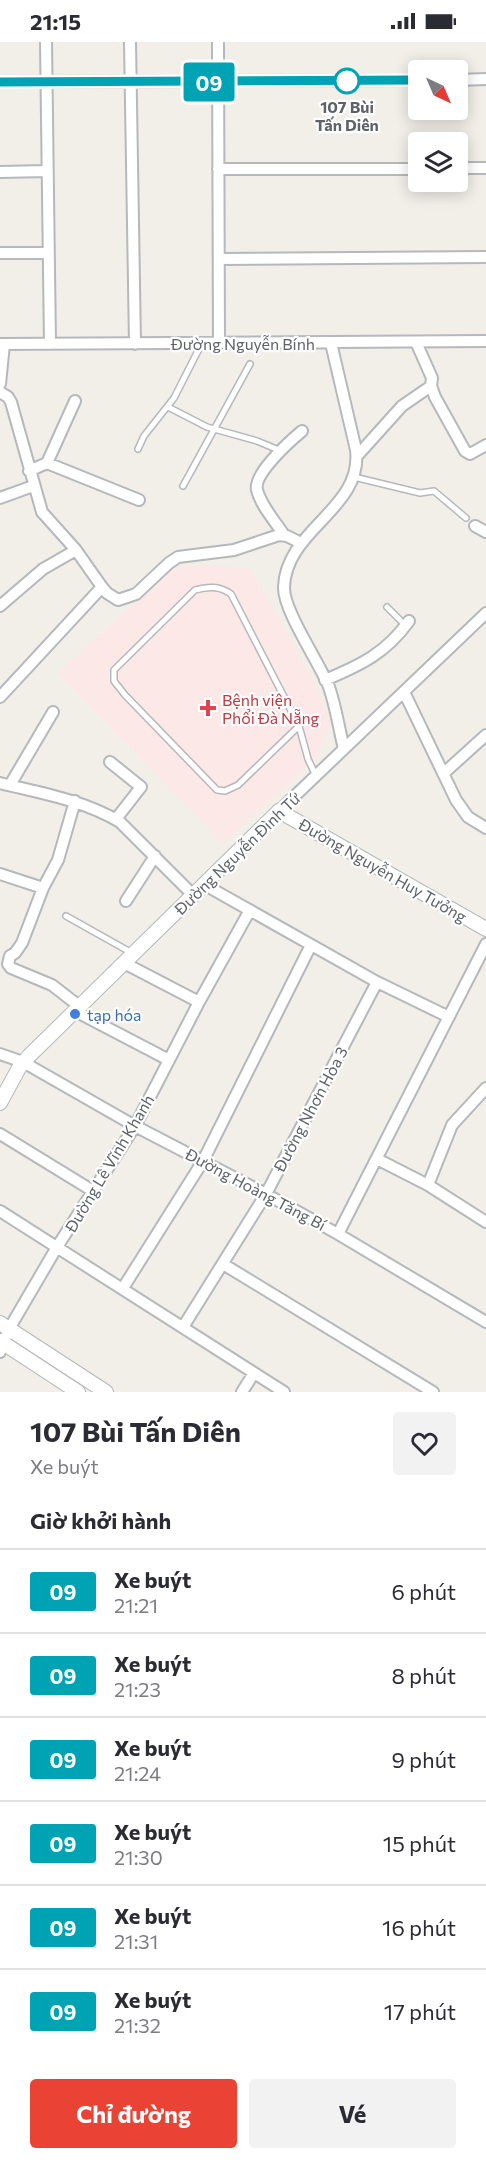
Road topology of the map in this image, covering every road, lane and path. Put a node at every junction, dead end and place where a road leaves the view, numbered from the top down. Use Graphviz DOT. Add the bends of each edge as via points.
graph roads {
  1 [pos="46,42"];
  2 [pos="130,42"];
  3 [pos="218,42"];
  4 [pos="486,79"];
  5 [pos="408,80"];
  6 [pos="468,80"];
  7 [pos="0,82"];
  8 [pos="45,82"];
  9 [pos="130,82"];
  10 [pos="218,82"];
  11 [pos="468,168"];
  12 [pos="486,168"];
  13 [pos="218,169"];
  14 [pos="408,169"];
  15 [pos="47,171"];
  16 [pos="0,172"];
  17 [pos="0,253"];
  18 [pos="48,253"];
  19 [pos="486,257"];
  20 [pos="219,259"];
  21 [pos="486,340"];
  22 [pos="416,342"];
  23 [pos="202,343"];
  24 [pos="219,343"];
  25 [pos="331,343"];
  26 [pos="2,344"];
  27 [pos="50,344"];
  28 [pos="135,344"];
  29 [pos="250,364"];
  30 [pos="0,384"];
  31 [pos="431,386"];
  32 [pos="0,392"];
  33 [pos="75,401"];
  34 [pos="168,407"];
  35 [pos="214,430"];
  36 [pos="302,431"];
  37 [pos="486,445"];
  38 [pos="138,449"];
  39 [pos="280,451"];
  40 [pos="357,456"];
  41 [pos="47,463"];
  42 [pos="29,471"];
  43 [pos="354,477"];
  44 [pos="33,486"];
  45 [pos="183,486"];
  46 [pos="0,498"];
  47 [pos="139,500"];
  48 [pos="466,518"];
  49 [pos="475,526"];
  50 [pos="486,531"];
  51 [pos="284,535"];
  52 [pos="301,543"];
  53 [pos="76,550"];
  54 [pos="102,587"];
  55 [pos="0,606"];
  56 [pos="387,607"];
  57 [pos="486,613"];
  58 [pos="408,623"];
  59 [pos="325,680"];
  60 [pos="404,692"];
  61 [pos="0,697"];
  62 [pos="53,712"];
  63 [pos="299,726"];
  64 [pos="486,735"];
  65 [pos="344,749"];
  66 [pos="110,762"];
  67 [pos="444,773"];
  68 [pos="316,776"];
  69 [pos="5,784"];
  70 [pos="75,801"];
  71 [pos="279,811"];
  72 [pos="116,819"];
  73 [pos="486,828"];
  74 [pos="155,856"];
  75 [pos="0,874"];
  76 [pos="205,885"];
  77 [pos="44,888"];
  78 [pos="194,896"];
  79 [pos="126,901"];
  80 [pos="250,910"];
  81 [pos="66,916"];
  82 [pos="486,929"];
  83 [pos="486,944"];
  84 [pos="310,945"];
  85 [pos="5,954"];
  86 [pos="129,958"];
  87 [pos="377,982"];
  88 [pos="199,1002"];
  89 [pos="77,1009"];
  90 [pos="449,1017"];
  91 [pos="0,1054"];
  92 [pos="169,1060"];
  93 [pos="23,1062"];
  94 [pos="486,1088"];
  95 [pos="0,1102"];
  96 [pos="135,1125"];
  97 [pos="0,1134"];
  98 [pos="377,1159"];
  99 [pos="203,1161"];
  100 [pos="428,1185"];
  101 [pos="93,1191"];
  102 [pos="266,1194"];
  103 [pos="0,1211"];
  104 [pos="486,1222"];
  105 [pos="338,1234"];
  106 [pos="57,1247"];
  107 [pos="223,1264"];
  108 [pos="123,1288"];
  109 [pos="486,1322"];
  110 [pos="4,1326"];
  111 [pos="183,1327"];
  112 [pos="1,1345"];
  113 [pos="254,1373"];
  114 [pos="78,1392"];
  115 [pos="106,1392"];
  116 [pos="242,1392"];
  117 [pos="284,1392"];
  118 [pos="433,1392"];
  1 -- 8 [label="street"];
  2 -- 9 [label="street"];
  3 -- 10 [label="street"];
  4 -- 6 [label="street"];
  5 -- 10 [label="street"];
  7 -- 8 [label="street"];
  8 -- 9 [label="street"];
  8 -- 15 [label="street"];
  9 -- 10 [label="street"];
  9 -- 28 [label="street"];
  10 -- 13 [label="street"];
  11 -- 12 [label="street"];
  13 -- 14 [label="street"];
  13 -- 20 [label="street"];
  15 -- 16 [label="street"];
  15 -- 18 [label="street"];
  17 -- 18 [label="street"];
  18 -- 27 [label="street"];
  19 -- 20 [label="street"];
  20 -- 24 [label="street"];
  21 -- 22 [label="street, Đường Nguyễn Bính"];
  22 -- 25 [label="street, Đường Nguyễn Bính"];
  22 -- 31 [label="street" via="432,378"];
  23 -- 24 [label="street, Đường Nguyễn Bính"];
  23 -- 28 [label="street, Đường Nguyễn Bính"];
  23 -- 34 [label="lane"];
  24 -- 25 [label="street, Đường Nguyễn Bính"];
  25 -- 40 [label="street"];
  26 -- 27 [label="street, Đường Nguyễn Bính"];
  26 -- 30 [label="street"];
  27 -- 28 [label="street, Đường Nguyễn Bính"];
  29 -- 35 [label="lane"];
  31 -- 37 [label="street" via="467,454"];
  31 -- 40 [label="street" via="402,406"];
  32 -- 42 [label="street" via="12,402"];
  33 -- 41 [label="street"];
  34 -- 35 [label="lane"];
  34 -- 38 [label="lane"];
  35 -- 39 [label="lane"];
  35 -- 45 [label="lane"];
  36 -- 39 [label="street"];
  39 -- 51 [label="street" via="256,485 262,502"];
  40 -- 43 [label="street"];
  41 -- 42 [label="street"];
  41 -- 47 [label="street"];
  42 -- 44 [label="street"];
  43 -- 48 [label="lane" via="420,493 434,491"];
  43 -- 52 [label="street" via="339,502"];
  44 -- 46 [label="street"];
  44 -- 53 [label="street" via="44,516"];
  49 -- 50 [label="street"];
  51 -- 52 [label="street"];
  51 -- 54 [label="street" via="234,550 178,557 125,599 118,600"];
  52 -- 59 [label="street" via="283,590 289,610"];
  53 -- 54 [label="street"];
  53 -- 55 [label="street" via="43,569"];
  54 -- 61 [label="street"];
  56 -- 58 [label="lane"];
  57 -- 60 [label="street, Đường Nguyễn Đình Tứ"];
  58 -- 59 [label="street" via="384,650"];
  59 -- 65 [label="street"];
  60 -- 65 [label="street, Đường Nguyễn Đình Tứ"];
  60 -- 67 [label="street"];
  62 -- 69 [label="street"];
  63 -- 63 [label="lane" via="231,594 223,588 195,590 114,670 114,681 125,695 217,790 238,785"];
  63 -- 68 [label="lane"];
  64 -- 67 [label="street"];
  65 -- 68 [label="street, Đường Nguyễn Đình Tứ"];
  66 -- 72 [label="street" via="141,787"];
  67 -- 73 [label="street" via="464,812"];
  68 -- 71 [label="street, Đường Nguyễn Đình Tứ"];
  69 -- 70 [label="street"];
  70 -- 72 [label="street"];
  70 -- 77 [label="street" via="58,860"];
  71 -- 76 [label="street, Đường Nguyễn Đình Tứ"];
  71 -- 82 [label="street, Đường Nguyễn Huy Tưởng"];
  72 -- 74 [label="street"];
  74 -- 78 [label="street"];
  74 -- 79 [label="street"];
  75 -- 77 [label="street"];
  76 -- 78 [label="street, Đường Nguyễn Đình Tứ"];
  76 -- 80 [label="street"];
  77 -- 85 [label="street" via="22,943 15,953"];
  78 -- 86 [label="street, Đường Nguyễn Đình Tứ"];
  80 -- 84 [label="street"];
  80 -- 88 [label="street, Đường Lê Vĩnh Khanh"];
  81 -- 86 [label="lane"];
  83 -- 90 [label="street"];
  84 -- 87 [label="street"];
  84 -- 99 [label="street"];
  85 -- 89 [label="street" via="11,968 44,981 63,993"];
  86 -- 88 [label="street"];
  86 -- 89 [label="street, Đường Nguyễn Đình Tứ"];
  87 -- 90 [label="street"];
  87 -- 102 [label="street, Đường Nhơn Hòa 3"];
  88 -- 92 [label="street, Đường Lê Vĩnh Khanh"];
  89 -- 92 [label="street"];
  89 -- 93 [label="street, Đường Nguyễn Đình Tứ"];
  90 -- 98 [label="street"];
  91 -- 93 [label="street, Đường Hoàng Tăng Bí"];
  92 -- 96 [label="street, Đường Lê Vĩnh Khanh"];
  93 -- 95 [label="street, Đường Nguyễn Đình Tứ"];
  93 -- 96 [label="street, Đường Hoàng Tăng Bí"];
  94 -- 100 [label="street" via="452,1125"];
  96 -- 99 [label="street, Đường Hoàng Tăng Bí"];
  96 -- 101 [label="street, Đường Lê Vĩnh Khanh"];
  97 -- 101 [label="street"];
  98 -- 100 [label="street"];
  98 -- 105 [label="street"];
  99 -- 102 [label="street, Đường Hoàng Tăng Bí"];
  99 -- 108 [label="street"];
  100 -- 104 [label="street"];
  101 -- 106 [label="street, Đường Lê Vĩnh Khanh"];
  102 -- 105 [label="street, Đường Hoàng Tăng Bí"];
  102 -- 107 [label="street, Đường Nhơn Hòa 3"];
  103 -- 106 [label="street"];
  105 -- 109 [label="street, Đường Hoàng Tăng Bí"];
  106 -- 108 [label="street"];
  106 -- 110 [label="street, Đường Lê Vĩnh Khanh"];
  107 -- 111 [label="street, Đường Nhơn Hòa 3"];
  107 -- 118 [label="street"];
  108 -- 111 [label="street"];
  110 -- 112 [label="street, Đường Lê Vĩnh Khanh"];
  110 -- 115 [label="street"];
  111 -- 113 [label="street"];
  112 -- 114 [label="street"];
  113 -- 116 [label="street"];
  113 -- 117 [label="street"];
}
